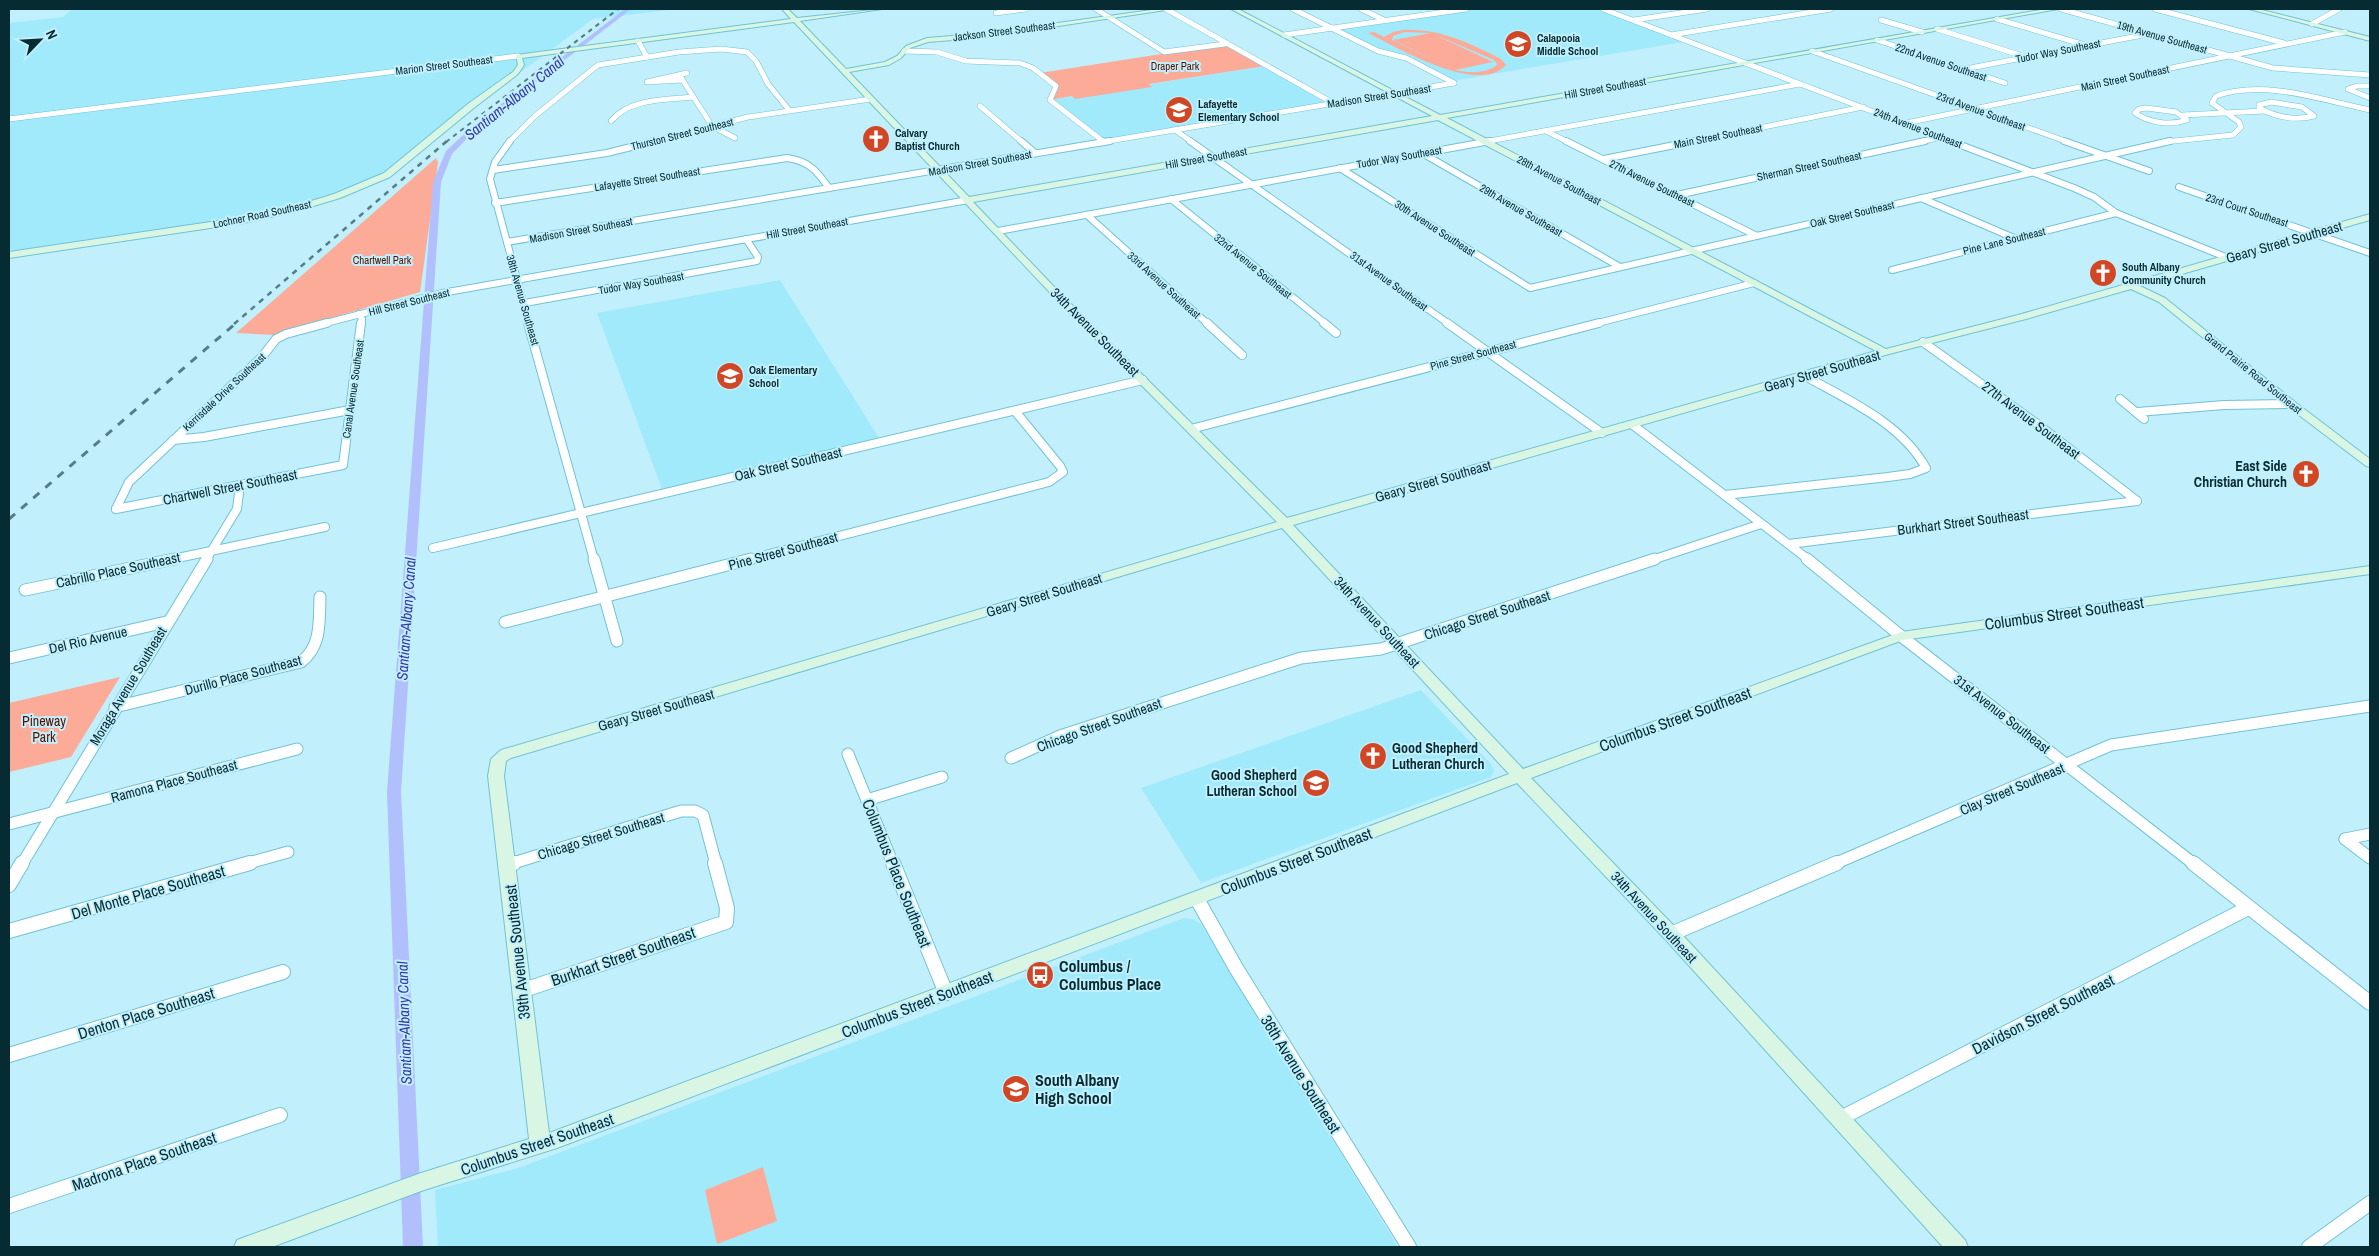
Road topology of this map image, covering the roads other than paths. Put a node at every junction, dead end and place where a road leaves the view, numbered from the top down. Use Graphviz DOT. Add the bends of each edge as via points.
graph roads {
  1 [pos="785,9"];
  2 [pos="879,9"];
  3 [pos="1026,9"];
  4 [pos="1096,9"];
  5 [pos="1166,9"];
  6 [pos="1170,9"];
  7 [pos="1234,9"];
  8 [pos="1293,9"];
  9 [pos="1361,9"];
  10 [pos="1430,9"];
  11 [pos="1466,9"];
  12 [pos="1603,9"];
  13 [pos="1707,9"];
  14 [pos="1831,9"];
  15 [pos="2055,9"];
  16 [pos="2061,9"];
  17 [pos="2155,9"];
  18 [pos="2252,9"];
  19 [pos="2339,9"];
  20 [pos="996,13"];
  21 [pos="1439,13"];
  22 [pos="1109,17"];
  23 [pos="1997,19"];
  24 [pos="1385,20"];
  25 [pos="1633,20"];
  26 [pos="1881,20"];
  27 [pos="796,21"];
  28 [pos="2312,24"];
  29 [pos="1332,28"];
  30 [pos="1937,29"];
  31 [pos="1922,32"];
  32 [pos="2345,32"];
  33 [pos="2151,34"];
  34 [pos="1284,35"];
  35 [pos="1671,35"];
  36 [pos="2370,39"];
  37 [pos="1877,40"];
  38 [pos="638,41"];
  39 [pos="1225,44"];
  40 [pos="2287,44"];
  41 [pos="2087,46"];
  42 [pos="904,51"];
  43 [pos="1812,51"];
  44 [pos="518,56"];
  45 [pos="2230,56"];
  46 [pos="647,57"];
  47 [pos="2027,57"];
  48 [pos="1746,63"];
  49 [pos="1964,69"];
  50 [pos="845,71"];
  51 [pos="687,73"];
  52 [pos="2370,75"];
  53 [pos="681,78"];
  54 [pos="2005,83"];
  55 [pos="1800,84"];
  56 [pos="2370,86"];
  57 [pos="1396,93"];
  58 [pos="693,97"];
  59 [pos="2370,98"];
  60 [pos="871,99"];
  61 [pos="1333,103"];
  62 [pos="980,106"];
  63 [pos="1863,107"];
  64 [pos="1974,109"];
  65 [pos="789,110"];
  66 [pos="2370,110"];
  67 [pos="2264,111"];
  68 [pos="2226,113"];
  69 [pos="2183,115"];
  70 [pos="1440,116"];
  71 [pos="9,119"];
  72 [pos="611,121"];
  73 [pos="1905,123"];
  74 [pos="712,126"];
  75 [pos="1175,130"];
  76 [pos="1546,131"];
  77 [pos="1942,137"];
  78 [pos="735,138"];
  79 [pos="1104,142"];
  80 [pos="1488,142"];
  81 [pos="1035,153"];
  82 [pos="1422,153"];
  83 [pos="1213,156"];
  84 [pos="2105,156"];
  85 [pos="1604,159"];
  86 [pos="1340,168"];
  87 [pos="492,170"];
  88 [pos="938,170"];
  89 [pos="2149,171"];
  90 [pos="2034,172"];
  91 [pos="1254,184"];
  92 [pos="2178,187"];
  93 [pos="830,188"];
  94 [pos="1676,195"];
  95 [pos="1921,198"];
  96 [pos="1171,199"];
  97 [pos="968,200"];
  98 [pos="495,203"];
  99 [pos="2116,213"];
  100 [pos="1087,215"];
  101 [pos="2370,217"];
  102 [pos="998,231"];
  103 [pos="2315,233"];
  104 [pos="1757,236"];
  105 [pos="2014,238"];
  106 [pos="746,239"];
  107 [pos="506,242"];
  108 [pos="1693,251"];
  109 [pos="2370,253"];
  110 [pos="9,255"];
  111 [pos="2228,258"];
  112 [pos="1620,267"];
  113 [pos="1892,270"];
  114 [pos="517,280"];
  115 [pos="1754,283"];
  116 [pos="2132,286"];
  117 [pos="1530,288"];
  118 [pos="525,304"];
  119 [pos="359,314"];
  120 [pos="1336,333"];
  121 [pos="1923,342"];
  122 [pos="1488,351"];
  123 [pos="1885,352"];
  124 [pos="1242,355"];
  125 [pos="1805,376"];
  126 [pos="1143,380"];
  127 [pos="2120,399"];
  128 [pos="2291,404"];
  129 [pos="350,410"];
  130 [pos="1015,411"];
  131 [pos="1633,425"];
  132 [pos="1192,429"];
  133 [pos="1602,433"];
  134 [pos="173,440"];
  135 [pos="2370,464"];
  136 [pos="342,465"];
  137 [pos="240,485"];
  138 [pos="1725,495"];
  139 [pos="2137,501"];
  140 [pos="116,509"];
  141 [pos="581,513"];
  142 [pos="1285,523"];
  143 [pos="1761,524"];
  144 [pos="325,527"];
  145 [pos="1789,544"];
  146 [pos="433,548"];
  147 [pos="212,550"];
  148 [pos="2370,570"];
  149 [pos="24,590"];
  150 [pos="320,597"];
  151 [pos="606,597"];
  152 [pos="166,622"];
  153 [pos="505,622"];
  154 [pos="1901,636"];
  155 [pos="617,641"];
  156 [pos="1397,644"];
  157 [pos="9,658"];
  158 [pos="2370,706"];
  159 [pos="115,707"];
  160 [pos="296,749"];
  161 [pos="848,754"];
  162 [pos="499,758"];
  163 [pos="1011,758"];
  164 [pos="2068,765"];
  165 [pos="1520,776"];
  166 [pos="942,777"];
  167 [pos="867,800"];
  168 [pos="52,812"];
  169 [pos="9,824"];
  170 [pos="2370,834"];
  171 [pos="288,852"];
  172 [pos="2370,858"];
  173 [pos="507,865"];
  174 [pos="9,885"];
  175 [pos="1197,899"];
  176 [pos="2248,908"];
  177 [pos="726,922"];
  178 [pos="9,931"];
  179 [pos="1671,934"];
  180 [pos="283,972"];
  181 [pos="521,991"];
  182 [pos="946,993"];
  183 [pos="2370,1004"];
  184 [pos="9,1055"];
  185 [pos="280,1115"];
  186 [pos="1839,1119"];
  187 [pos="540,1145"];
  188 [pos="2370,1203"];
  189 [pos="9,1206"];
  190 [pos="245,1247"];
  191 [pos="1409,1247"];
  192 [pos="1957,1247"];
  193 [pos="2309,1247"];
  1 -- 27 [label="street, 34th Avenue Southeast"];
  2 -- 27 [label="street, Marion Street Southeast"];
  3 -- 20 [label="street"];
  4 -- 22 [label="street"];
  5 -- 6 [label="street, Jackson Street Southeast"];
  5 -- 22 [label="street, Jackson Street Southeast"];
  5 -- 39 [label="street"];
  7 -- 34 [label="street, 28th Avenue Southeast"];
  8 -- 29 [label="street"];
  9 -- 24 [label="street"];
  10 -- 21 [label="street"];
  11 -- 21 [label="street"];
  12 -- 25 [label="street, 24th Avenue Southeast"];
  13 -- 25 [label="street"];
  14 -- 35 [label="street"];
  15 -- 23 [label="street, Hill Street Southeast"];
  16 -- 33 [label="street, 19th Avenue Southeast"];
  17 -- 40 [label="street"];
  18 -- 28 [label="street"];
  19 -- 28 [label="street"];
  21 -- 24 [label="street"];
  22 -- 39 [label="street" via="1164,52"];
  22 -- 42 [label="street, Jackson Street Southeast" via="978,36 933,39 913,44"];
  23 -- 30 [label="street, Hill Street Southeast"];
  23 -- 41 [label="street"];
  24 -- 29 [label="street"];
  25 -- 35 [label="street, 24th Avenue Southeast"];
  26 -- 31 [label="street"];
  27 -- 38 [label="street, Marion Street Southeast"];
  27 -- 50 [label="street, 34th Avenue Southeast"];
  28 -- 32 [label="street"];
  29 -- 34 [label="street"];
  29 -- 57 [label="street, Madison Street Southeast" via="1378,51 1406,58 1454,83"];
  30 -- 31 [label="street, Hill Street Southeast"];
  30 -- 47 [label="street"];
  31 -- 37 [label="street, Hill Street Southeast"];
  32 -- 36 [label="street"];
  32 -- 40 [label="street, Main Street Southeast"];
  33 -- 41 [label="street, Tudor Way Southeast"];
  33 -- 45 [label="street, 19th Avenue Southeast"];
  34 -- 57 [label="street, 28th Avenue Southeast"];
  35 -- 48 [label="street, 24th Avenue Southeast"];
  37 -- 43 [label="street, Hill Street Southeast"];
  37 -- 49 [label="street, 22nd Avenue Southeast"];
  38 -- 44 [label="street, Marion Street Southeast"];
  38 -- 46 [label="street"];
  39 -- 61 [label="street"];
  40 -- 45 [label="street, Main Street Southeast"];
  41 -- 47 [label="street, Tudor Way Southeast"];
  42 -- 50 [label="street, Jackson Street Southeast" via="887,64"];
  42 -- 79 [label="street" via="937,52 966,61 1020,63 1033,68 1056,86 1050,100"];
  43 -- 48 [label="street, Hill Street Southeast"];
  43 -- 64 [label="street, 23rd Avenue Southeast"];
  44 -- 71 [label="street, Marion Street Southeast"];
  44 -- 110 [label="street, Lochner Road Southeast" via="522,65 516,73 375,182 314,204 258,217"];
  45 -- 52 [label="street, 19th Avenue Southeast" via="2287,71"];
  45 -- 64 [label="street, Main Street Southeast"];
  46 -- 65 [label="street" via="720,48 745,50"];
  46 -- 87 [label="street" via="598,65 524,126 501,152"];
  47 -- 49 [label="street, Tudor Way Southeast"];
  48 -- 55 [label="street, 24th Avenue Southeast"];
  48 -- 70 [label="street, Hill Street Southeast"];
  49 -- 54 [label="street, 22nd Avenue Southeast"];
  50 -- 60 [label="street, 34th Avenue Southeast"];
  51 -- 53 [label="street"];
  53 -- 53 [label="street" via="647,82"];
  53 -- 58 [label="street"];
  55 -- 63 [label="street, 24th Avenue Southeast"];
  55 -- 76 [label="street, Tudor Way Southeast"];
  56 -- 59 [label="street" via="2348,89"];
  57 -- 61 [label="street, Madison Street Southeast"];
  57 -- 70 [label="street, 28th Avenue Southeast"];
  58 -- 72 [label="street" via="629,107 618,111"];
  58 -- 74 [label="street"];
  60 -- 65 [label="street, Thurston Street Southeast"];
  60 -- 88 [label="street, 34th Avenue Southeast"];
  61 -- 75 [label="street, Madison Street Southeast"];
  62 -- 81 [label="street"];
  63 -- 73 [label="street, 24th Avenue Southeast"];
  63 -- 85 [label="street, Main Street Southeast"];
  64 -- 73 [label="street, Main Street Southeast"];
  64 -- 84 [label="street, 23rd Avenue Southeast"];
  65 -- 74 [label="street, Thurston Street Southeast"];
  66 -- 68 [label="street" via="2293,94 2249,90 2216,96 2212,103"];
  67 -- 67 [label="street" via="2280,116 2314,116 2314,113 2292,105 2271,102 2259,105"];
  67 -- 68 [label="street"];
  68 -- 69 [label="street"];
  68 -- 84 [label="street, Oak Street Southeast" via="2241,127 2233,135 2173,140"];
  69 -- 69 [label="street" via="2147,108 2139,108 2135,113 2155,121 2175,123 2187,120"];
  70 -- 80 [label="street, 28th Avenue Southeast"];
  70 -- 83 [label="street, Hill Street Southeast"];
  73 -- 77 [label="street, 24th Avenue Southeast"];
  74 -- 78 [label="street"];
  74 -- 87 [label="street, Thurston Street Southeast" via="607,153"];
  75 -- 79 [label="street, Madison Street Southeast"];
  75 -- 83 [label="street, 31st Avenue Southeast"];
  76 -- 80 [label="street, Tudor Way Southeast"];
  76 -- 85 [label="street, 27th Avenue Southeast"];
  77 -- 90 [label="street, 24th Avenue Southeast"];
  77 -- 94 [label="street, Sherman Street Southeast"];
  79 -- 81 [label="street, Madison Street Southeast"];
  80 -- 82 [label="street, Tudor Way Southeast"];
  80 -- 108 [label="street, 28th Avenue Southeast"];
  81 -- 88 [label="street, Madison Street Southeast"];
  82 -- 86 [label="street, Tudor Way Southeast"];
  82 -- 112 [label="street, 29th Avenue Southeast"];
  83 -- 91 [label="street, 31st Avenue Southeast"];
  83 -- 97 [label="street, Hill Street Southeast"];
  84 -- 89 [label="street, 23rd Avenue Southeast"];
  84 -- 90 [label="street, Oak Street Southeast"];
  85 -- 94 [label="street, 27th Avenue Southeast"];
  86 -- 91 [label="street, Tudor Way Southeast"];
  86 -- 117 [label="street, 30th Avenue Southeast"];
  87 -- 98 [label="street, 38th Avenue Southeast" via="490,177"];
  88 -- 93 [label="street, Madison Street Southeast"];
  88 -- 97 [label="street, 34th Avenue Southeast"];
  90 -- 95 [label="street, Oak Street Southeast"];
  90 -- 99 [label="street, 24th Avenue Southeast" via="2084,192"];
  91 -- 96 [label="street, Tudor Way Southeast"];
  91 -- 122 [label="street, 31st Avenue Southeast"];
  92 -- 103 [label="street, 23rd Court Southeast"];
  93 -- 98 [label="street, Lafayette Street Southeast" via="814,166 798,159 774,159"];
  93 -- 107 [label="street, Madison Street Southeast"];
  94 -- 104 [label="street, 27th Avenue Southeast"];
  95 -- 104 [label="street, Oak Street Southeast"];
  95 -- 105 [label="street"];
  96 -- 100 [label="street, Tudor Way Southeast"];
  96 -- 120 [label="street, 32nd Avenue Southeast"];
  97 -- 102 [label="street, 34th Avenue Southeast"];
  97 -- 106 [label="street, Hill Street Southeast"];
  98 -- 107 [label="street, 38th Avenue Southeast"];
  99 -- 105 [label="street, Pine Lane Southeast"];
  99 -- 111 [label="street, 24th Avenue Southeast"];
  100 -- 102 [label="street, Tudor Way Southeast"];
  100 -- 124 [label="street, 33rd Avenue Southeast"];
  101 -- 103 [label="street, Geary Street Southeast"];
  102 -- 126 [label="street, 34th Avenue Southeast"];
  103 -- 109 [label="street, 23rd Court Southeast"];
  103 -- 111 [label="street, Geary Street Southeast"];
  104 -- 108 [label="street, Oak Street Southeast"];
  105 -- 113 [label="street, Pine Lane Southeast"];
  106 -- 114 [label="street, Hill Street Southeast"];
  106 -- 118 [label="street, Tudor Way Southeast" via="758,257 757,261"];
  107 -- 114 [label="street, 38th Avenue Southeast"];
  108 -- 112 [label="street, Oak Street Southeast"];
  108 -- 115 [label="street, 28th Avenue Southeast"];
  111 -- 116 [label="street, Geary Street Southeast"];
  112 -- 117 [label="street, Oak Street Southeast"];
  114 -- 118 [label="street, 38th Avenue Southeast"];
  114 -- 119 [label="street, Hill Street Southeast" via="420,297"];
  115 -- 122 [label="street, Pine Street Southeast"];
  115 -- 123 [label="street, 28th Avenue Southeast"];
  116 -- 121 [label="street, Geary Street Southeast"];
  116 -- 128 [label="street, Grand Prairie Road Southeast" via="2162,300"];
  118 -- 141 [label="street, 38th Avenue Southeast"];
  119 -- 129 [label="street, Canal Avenue Southeast" via="362,319"];
  119 -- 134 [label="street, Kerrisdale Drive Southeast" via="276,339 262,357"];
  121 -- 123 [label="street, Geary Street Southeast"];
  121 -- 139 [label="street, 27th Avenue Southeast"];
  122 -- 132 [label="street, Pine Street Southeast"];
  122 -- 133 [label="street, 31st Avenue Southeast"];
  123 -- 125 [label="street, Geary Street Southeast"];
  125 -- 131 [label="street, Geary Street Southeast"];
  125 -- 138 [label="street" via="1885,424 1923,460 1926,468 1910,474"];
  126 -- 130 [label="street, Oak Street Southeast"];
  126 -- 132 [label="street, 34th Avenue Southeast"];
  127 -- 128 [label="street" via="2141,416 2224,405"];
  128 -- 135 [label="street, Grand Prairie Road Southeast"];
  129 -- 134 [label="street"];
  129 -- 136 [label="street, Canal Avenue Southeast"];
  130 -- 141 [label="street, Oak Street Southeast"];
  130 -- 151 [label="street, Pine Street Southeast" via="1060,466 1063,472 1060,476 1049,482"];
  131 -- 133 [label="street, Geary Street Southeast"];
  131 -- 138 [label="street, 31st Avenue Southeast"];
  132 -- 142 [label="street, 34th Avenue Southeast"];
  133 -- 142 [label="street, Geary Street Southeast"];
  134 -- 140 [label="street, Kerrisdale Drive Southeast" via="129,482"];
  136 -- 137 [label="street, Chartwell Street Southeast"];
  137 -- 140 [label="street, Chartwell Street Southeast"];
  137 -- 147 [label="street, Moraga Avenue Southeast" via="237,508"];
  138 -- 143 [label="street, 31st Avenue Southeast"];
  139 -- 145 [label="street, Burkhart Street Southeast"];
  141 -- 146 [label="street, Oak Street Southeast"];
  141 -- 151 [label="street, 38th Avenue Southeast"];
  142 -- 156 [label="street, 34th Avenue Southeast"];
  142 -- 162 [label="street, Geary Street Southeast"];
  143 -- 145 [label="street, 31st Avenue Southeast"];
  143 -- 156 [label="street, Chicago Street Southeast"];
  144 -- 147 [label="street, Cabrillo Place Southeast"];
  145 -- 154 [label="street, 31st Avenue Southeast"];
  147 -- 149 [label="street, Cabrillo Place Southeast"];
  147 -- 152 [label="street, Moraga Avenue Southeast"];
  148 -- 154 [label="street, Columbus Street Southeast"];
  150 -- 159 [label="street, Durillo Place Southeast" via="315,648 309,658"];
  151 -- 153 [label="street, Pine Street Southeast"];
  151 -- 155 [label="street, 38th Avenue Southeast"];
  152 -- 157 [label="street, Del Rio Avenue"];
  152 -- 159 [label="street, Moraga Avenue Southeast"];
  154 -- 164 [label="street, 31st Avenue Southeast"];
  154 -- 165 [label="street, Columbus Street Southeast"];
  156 -- 163 [label="street, Chicago Street Southeast" via="1381,649 1301,658 1060,736"];
  156 -- 165 [label="street, 34th Avenue Southeast"];
  158 -- 164 [label="street, Clay Street Southeast" via="2111,745"];
  159 -- 168 [label="street, Moraga Avenue Southeast"];
  160 -- 168 [label="street, Ramona Place Southeast"];
  161 -- 167 [label="street, Columbus Place Southeast"];
  162 -- 173 [label="street, 39th Avenue Southeast" via="496,776"];
  164 -- 176 [label="street, 31st Avenue Southeast"];
  164 -- 179 [label="street, Clay Street Southeast"];
  165 -- 175 [label="street, Columbus Street Southeast"];
  165 -- 179 [label="street, 34th Avenue Southeast"];
  166 -- 167 [label="street"];
  167 -- 182 [label="street, Columbus Place Southeast"];
  168 -- 169 [label="street, Ramona Place Southeast"];
  168 -- 174 [label="street, Moraga Avenue Southeast"];
  170 -- 172 [label="street" via="2345,839"];
  171 -- 178 [label="street, Del Monte Place Southeast"];
  173 -- 177 [label="street, Chicago Street Southeast" via="681,811 695,811 702,816 727,908"];
  173 -- 181 [label="street, 39th Avenue Southeast"];
  175 -- 182 [label="street, Columbus Street Southeast"];
  175 -- 191 [label="street, 36th Avenue Southeast" via="1236,968"];
  176 -- 183 [label="street, 31st Avenue Southeast"];
  176 -- 186 [label="street, Davidson Street Southeast"];
  177 -- 181 [label="street, Burkhart Street Southeast"];
  179 -- 186 [label="street, 34th Avenue Southeast"];
  180 -- 184 [label="street, Denton Place Southeast"];
  181 -- 187 [label="street, 39th Avenue Southeast"];
  182 -- 187 [label="street, Columbus Street Southeast"];
  185 -- 189 [label="street, Madrona Place Southeast"];
  186 -- 192 [label="street, 34th Avenue Southeast"];
  187 -- 190 [label="street, Columbus Street Southeast" via="422,1182"];
  188 -- 193 [label="street"];
}
